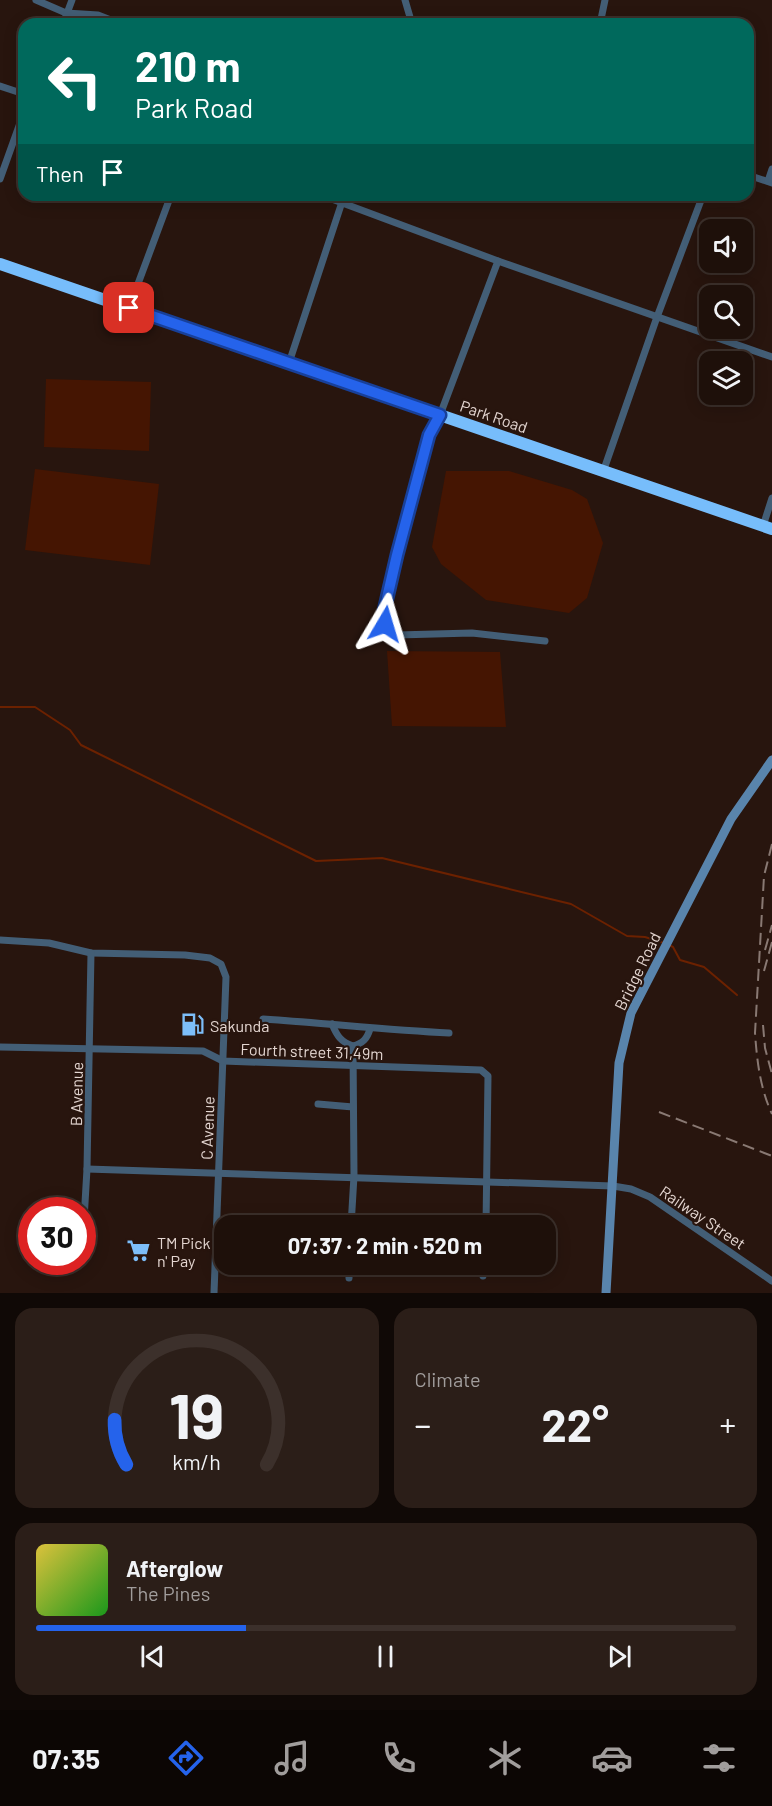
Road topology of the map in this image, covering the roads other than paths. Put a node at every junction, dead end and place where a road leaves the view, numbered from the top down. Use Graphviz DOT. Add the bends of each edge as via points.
graph roads {
  1 [pos="36,0"];
  2 [pos="72,0"];
  3 [pos="405,0"];
  4 [pos="605,0"];
  5 [pos="66,13"];
  6 [pos="65,18"];
  7 [pos="106,18"];
  8 [pos="410,18"];
  9 [pos="601,18"];
  10 [pos="0,86"];
  11 [pos="18,92"];
  12 [pos="18,129"];
  13 [pos="772,169"];
  14 [pos="754,177"];
  15 [pos="0,179"];
  16 [pos="770,182"];
  17 [pos="169,201"];
  18 [pos="339,201"];
  19 [pos="701,201"];
  20 [pos="342,202"];
  21 [pos="498,261"];
  22 [pos="0,264"];
  23 [pos="129,308"];
  24 [pos="657,317"];
  25 [pos="772,357"];
  26 [pos="289,363"];
  27 [pos="440,415"];
  28 [pos="603,472"];
  29 [pos="772,498"];
  30 [pos="768,527"];
  31 [pos="545,641"];
  32 [pos="772,760"];
  33 [pos="0,940"];
  34 [pos="91,953"];
  35 [pos="263,1019"];
  36 [pos="333,1024"];
  37 [pos="370,1029"];
  38 [pos="449,1033"];
  39 [pos="353,1046"];
  40 [pos="0,1047"];
  41 [pos="90,1047"];
  42 [pos="223,1061"];
  43 [pos="352,1066"];
  44 [pos="318,1104"];
  45 [pos="353,1107"];
  46 [pos="87,1169"];
  47 [pos="220,1172"];
  48 [pos="354,1176"];
  49 [pos="488,1182"];
  50 [pos="613,1186"];
  51 [pos="85,1197"];
  52 [pos="218,1215"];
  53 [pos="352,1215"];
  54 [pos="486,1215"];
  55 [pos="215,1275"];
  56 [pos="772,1281"];
  57 [pos="214,1293"];
  58 [pos="606,1293"];
  1 -- 5 [label="street"];
  2 -- 5 [label="street"];
  3 -- 8 [label="street"];
  4 -- 9 [label="street"];
  5 -- 6 [label="street"];
  5 -- 7 [label="street"];
  10 -- 11 [label="street"];
  12 -- 15 [label="street"];
  13 -- 16 [label="street"];
  14 -- 16 [label="street"];
  17 -- 23 [label="street"];
  18 -- 20 [label="street"];
  19 -- 24 [label="street"];
  20 -- 21 [label="street"];
  20 -- 26 [label="street"];
  21 -- 24 [label="street"];
  21 -- 27 [label="street"];
  22 -- 23 [label="highway, Park Road"];
  23 -- 26 [label="highway, Park Road"];
  24 -- 25 [label="street"];
  24 -- 28 [label="street"];
  26 -- 27 [label="highway, Park Road"];
  27 -- 28 [label="highway, Park Road"];
  27 -- 31 [label="street" via="429,435 394,566 385,624 392,634 405,636 472,633"];
  28 -- 30 [label="highway, Park Road"];
  29 -- 30 [label="street"];
  32 -- 50 [label="main road, Bridge Road" via="731,819 631,1013 619,1064"];
  33 -- 34 [label="street" via="49,942"];
  34 -- 41 [label="street, B Avenue"];
  34 -- 42 [label="street, C Avenue" via="185,955 210,958 221,964 226,977"];
  35 -- 36 [label="street"];
  36 -- 37 [label="street"];
  36 -- 39 [label="street" via="338,1037"];
  37 -- 38 [label="street"];
  37 -- 39 [label="street" via="367,1037"];
  39 -- 43 [label="street"];
  40 -- 41 [label="street, Fourth street 31,49m"];
  41 -- 42 [label="street, Fourth street 31,49m" via="203,1051"];
  41 -- 46 [label="street, B Avenue"];
  42 -- 43 [label="street, Fourth street 31,49m"];
  42 -- 47 [label="street, C Avenue"];
  43 -- 45 [label="street"];
  43 -- 49 [label="street, Fourth street 31,49m" via="481,1070 488,1076"];
  44 -- 45 [label="street"];
  45 -- 48 [label="street"];
  46 -- 47 [label="street, Railway Street"];
  46 -- 51 [label="street, B Avenue"];
  47 -- 48 [label="street, Railway Street"];
  47 -- 52 [label="street, C Avenue"];
  48 -- 49 [label="street, Railway Street"];
  48 -- 53 [label="street"];
  49 -- 50 [label="street, Railway Street"];
  49 -- 54 [label="street"];
  50 -- 56 [label="street, Railway Street" via="650,1197"];
  50 -- 58 [label="main road, Bridge Road"];
  55 -- 57 [label="street, C Avenue"];
}
